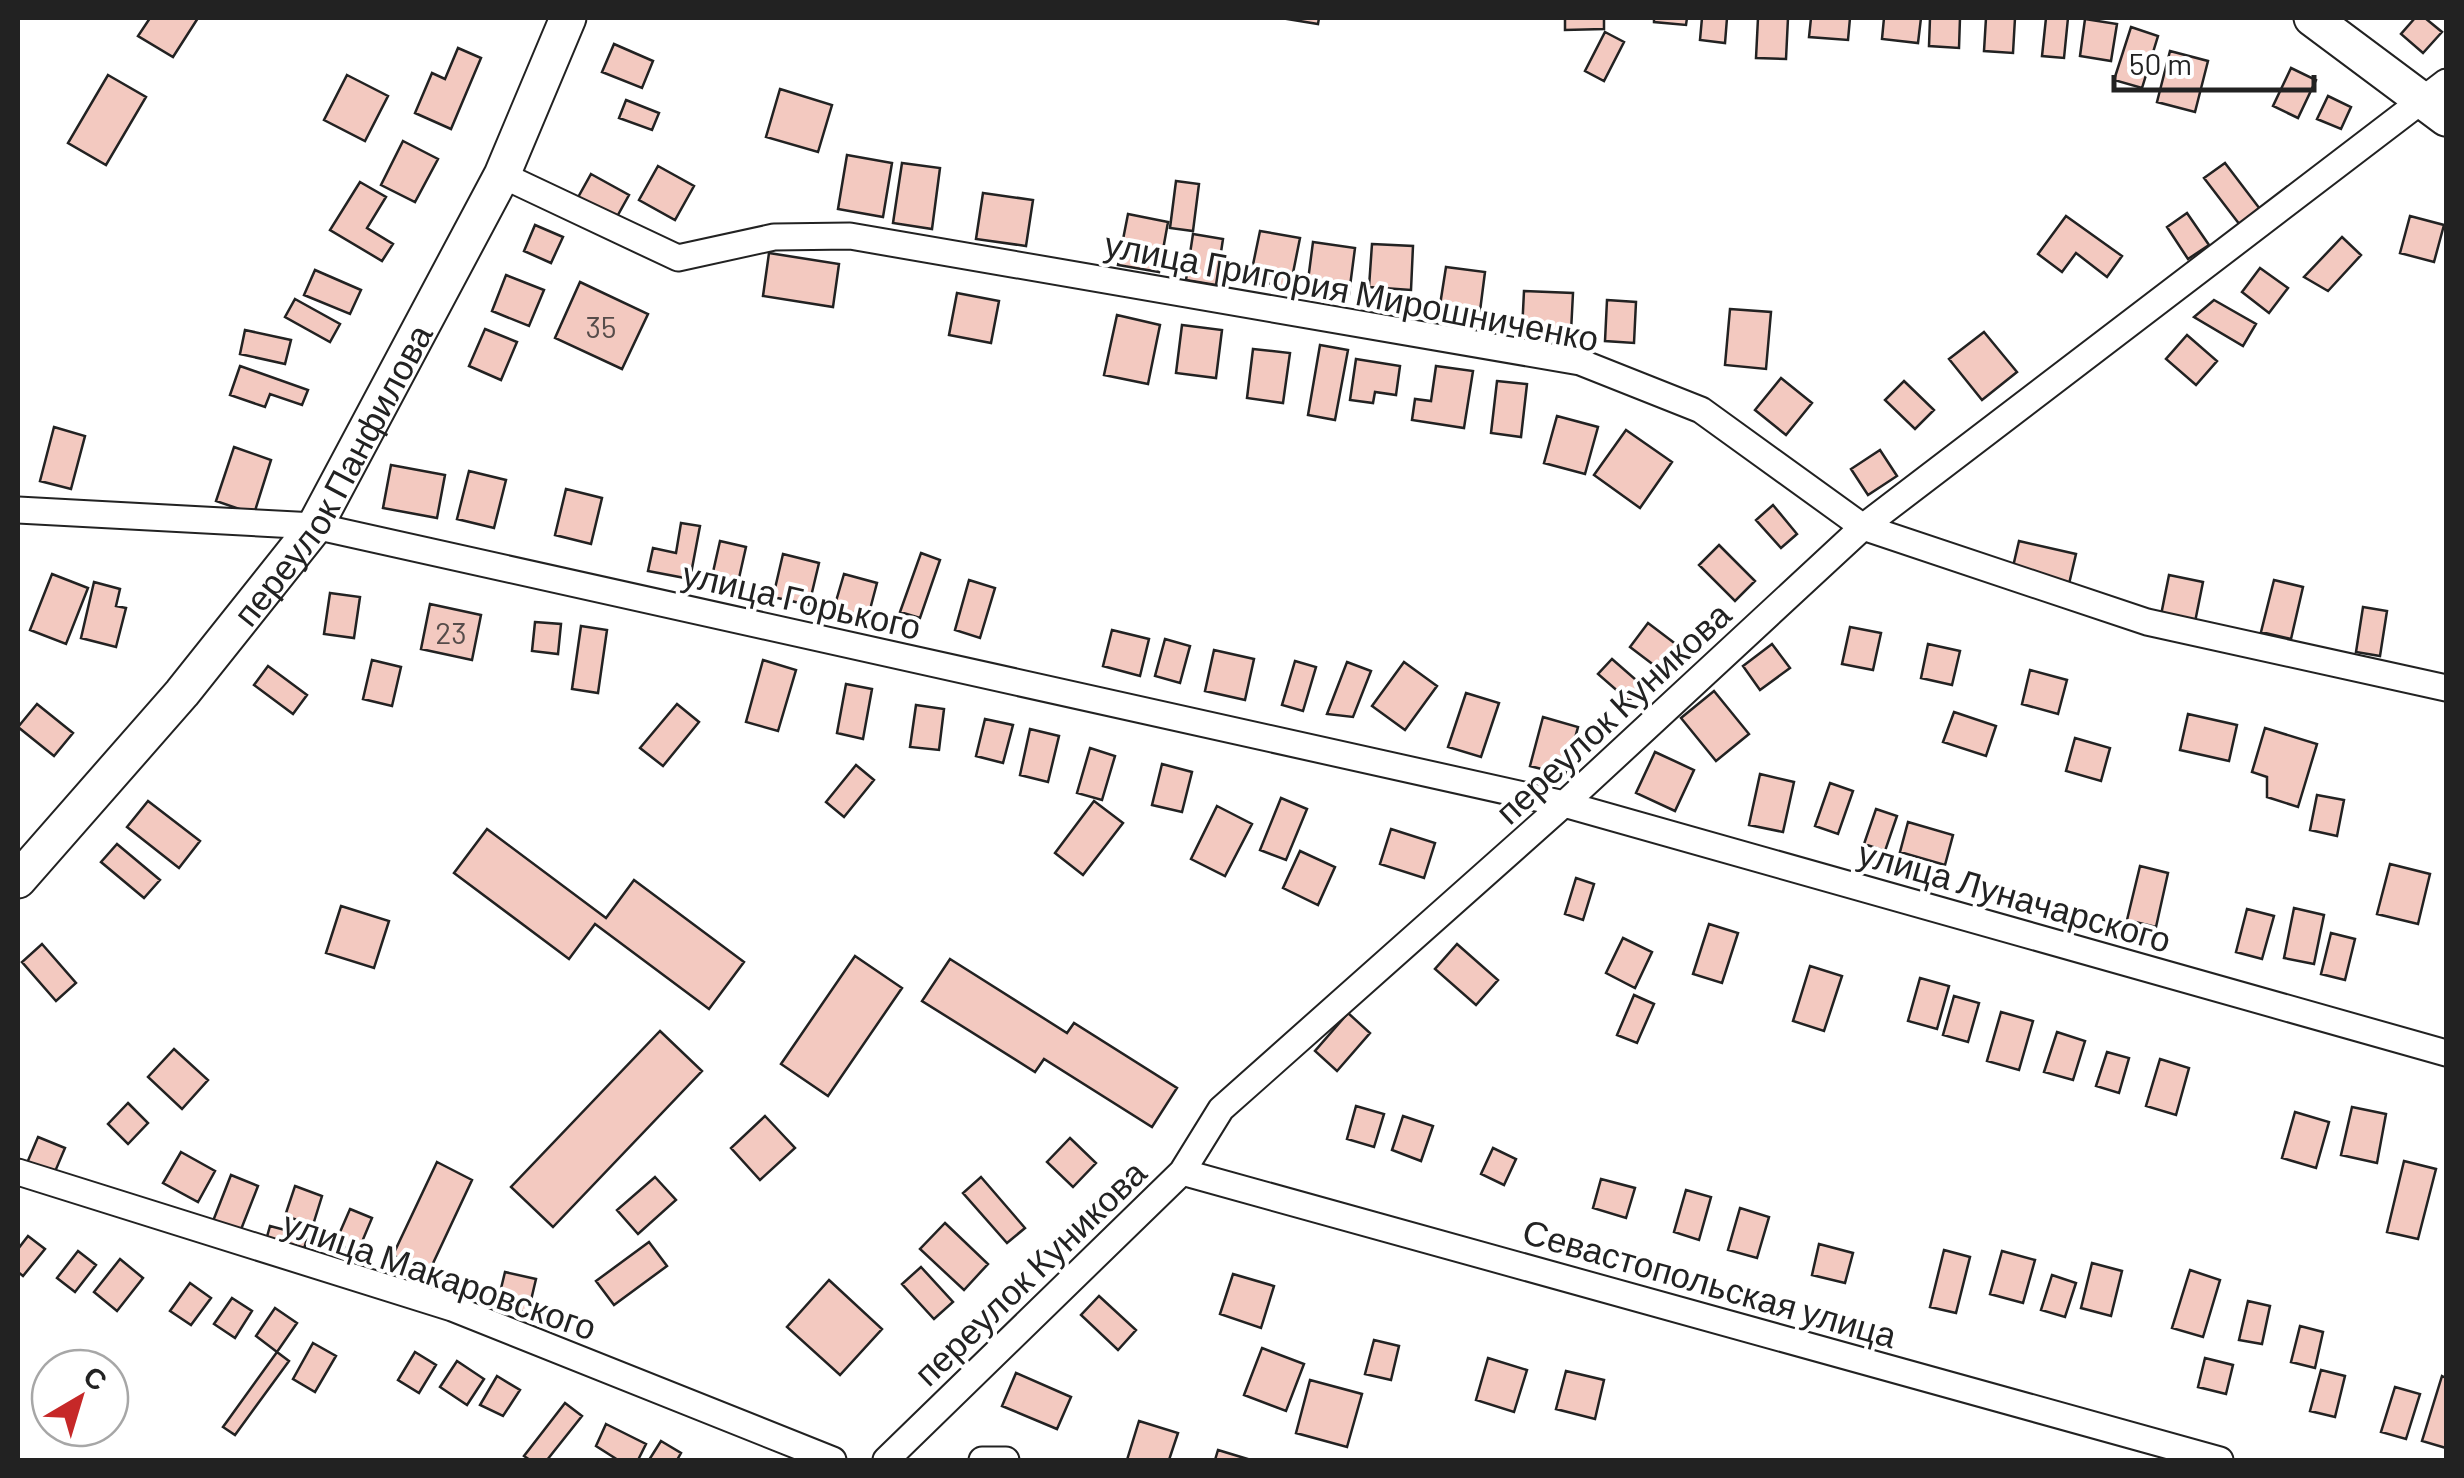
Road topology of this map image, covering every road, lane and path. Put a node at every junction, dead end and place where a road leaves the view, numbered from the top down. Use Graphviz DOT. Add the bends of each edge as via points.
graph roads {
  1 [pos="568,18"];
  2 [pos="2312,18"];
  3 [pos="2439,101"];
  4 [pos="502,175"];
  5 [pos="18,510"];
  6 [pos="315,526"];
  7 [pos="1864,527"];
  8 [pos="2446,688"];
  9 [pos="1564,804"];
  10 [pos="18,880"];
  11 [pos="2446,1053"];
  12 [pos="18,1172"];
  13 [pos="1182,1172"];
  14 [pos="833,1460"];
  15 [pos="886,1460"];
  16 [pos="982,1460"];
  17 [pos="1006,1460"];
  18 [pos="2220,1460"];
  1 -- 4 [label="street, переулок Панфилова"];
  2 -- 3 [label="street"];
  3 -- 7 [label="street, переулок Куникова"];
  4 -- 6 [label="street, переулок Панфилова"];
  4 -- 7 [label="street, улица Григория Мирошниченко" via="678,258 774,237 850,236 1580,362 1702,410"];
  5 -- 6 [label="street, улица Горького"];
  6 -- 9 [label="street, улица Горького"];
  6 -- 10 [label="street, переулок Панфилова" via="182,693"];
  7 -- 8 [label="street, улица Григория Мирошниченко" via="2147,622"];
  7 -- 9 [label="street, переулок Куникова"];
  9 -- 11 [label="street, улица Луначарского"];
  9 -- 13 [label="street, переулок Куникова" via="1221,1108"];
  12 -- 14 [label="street, улица Макаровского" via="452,1308"];
  13 -- 15 [label="street, переулок Куникова"];
  13 -- 18 [label="street, Севастопольская улица"];
  16 -- 17 [label="street"];
}
